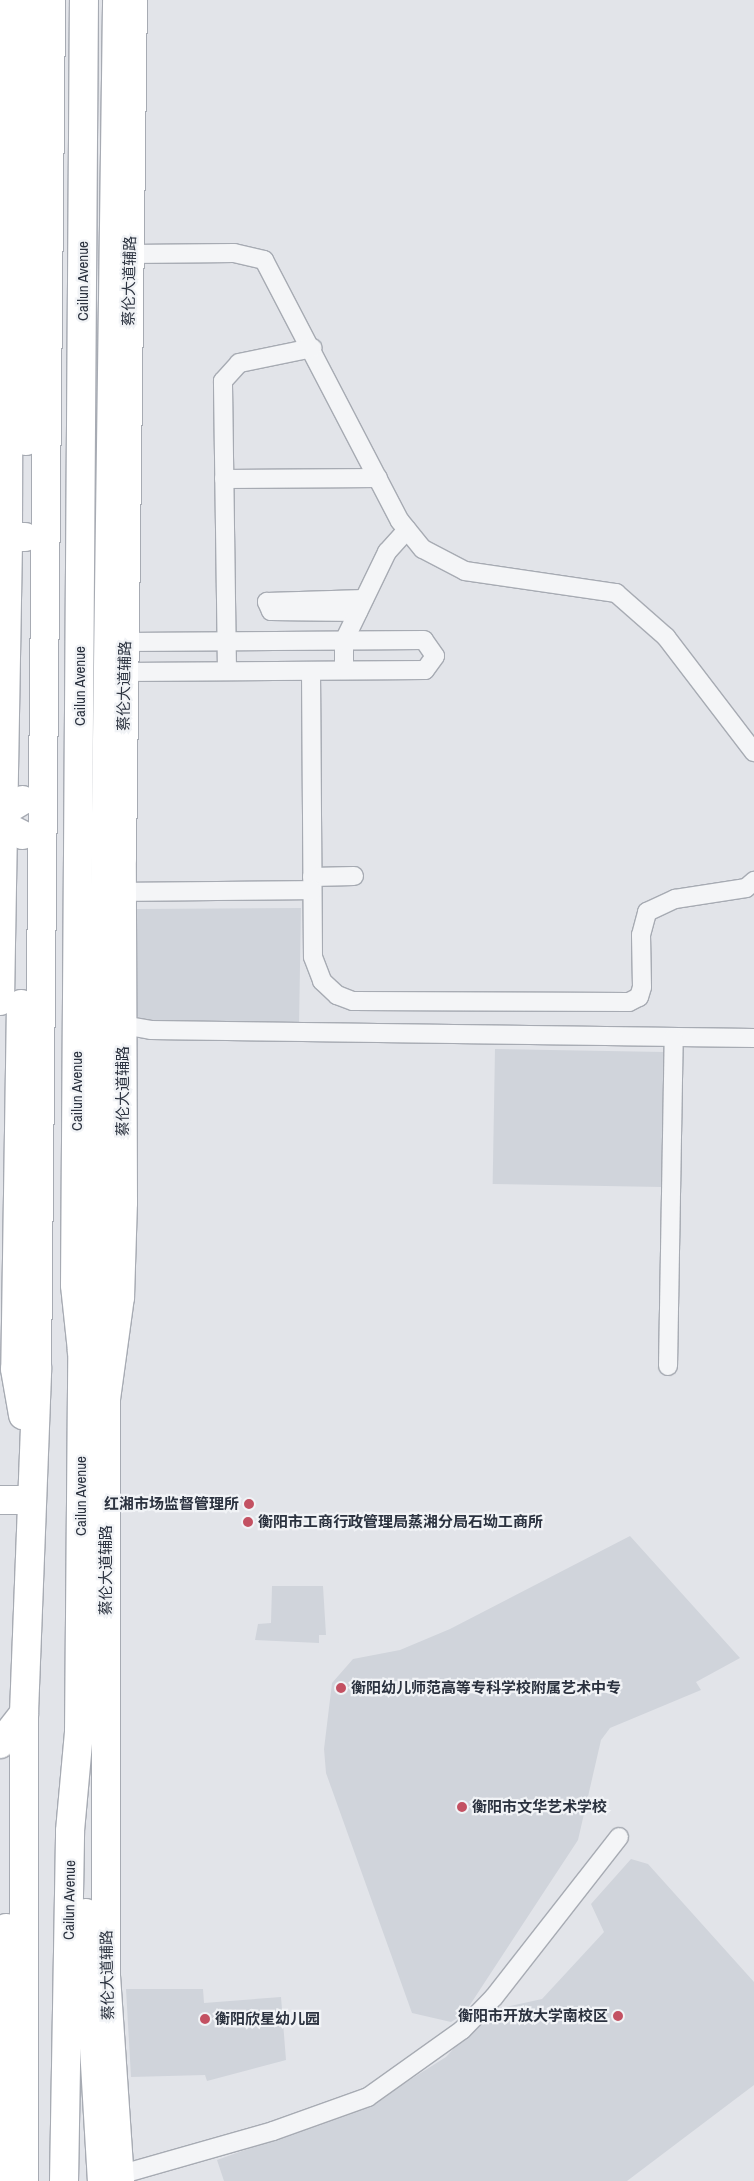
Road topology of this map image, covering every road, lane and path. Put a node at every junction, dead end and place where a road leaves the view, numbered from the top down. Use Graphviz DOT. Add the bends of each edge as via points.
graph roads {
  1 [pos="8,0"];
  2 [pos="31,0"];
  3 [pos="51,0"];
  4 [pos="84,0"];
  5 [pos="117,0"];
  6 [pos="133,0"];
  7 [pos="23,151"];
  8 [pos="130,254"];
  9 [pos="312,348"];
  10 [pos="378,478"];
  11 [pos="224,479"];
  12 [pos="407,530"];
  13 [pos="11,537"];
  14 [pos="119,636"];
  15 [pos="344,641"];
  16 [pos="226,642"];
  17 [pos="344,670"];
  18 [pos="227,671"];
  19 [pos="311,671"];
  20 [pos="124,672"];
  21 [pos="754,752"];
  22 [pos="13,818"];
  23 [pos="354,876"];
  24 [pos="754,881"];
  25 [pos="312,883"];
  26 [pos="122,892"];
  27 [pos="0,1001"];
  28 [pos="113,1025"];
  29 [pos="674,1037"];
  30 [pos="754,1038"];
  31 [pos="10,1039"];
  32 [pos="10,1134"];
  33 [pos="112,1202"];
  34 [pos="120,1297"];
  35 [pos="99,1328"];
  36 [pos="82,1351"];
  37 [pos="668,1366"];
  38 [pos="0,1375"];
  39 [pos="106,1399"];
  40 [pos="30,1463"];
  41 [pos="0,1500"];
  42 [pos="30,1500"];
  43 [pos="24,1713"];
  44 [pos="79,1732"];
  45 [pos="0,1744"];
  46 [pos="619,1837"];
  47 [pos="114,2179"];
  48 [pos="3,2181"];
  49 [pos="24,2181"];
  50 [pos="64,2181"];
  1 -- 7 [label="main road"];
  2 -- 7 [label="main road"];
  3 -- 40 [label="main road" via="37,1369"];
  4 -- 36 [label="main road, Cailun Avenue" via="75,1285"];
  5 -- 14 [label="main road" via="108,585"];
  6 -- 8 [label="main road, 蔡伦大道辅路"];
  7 -- 13 [label="main road"];
  8 -- 9 [label="street" via="234,253 264,260"];
  8 -- 14 [label="main road, 蔡伦大道辅路"];
  9 -- 10 [label="street"];
  9 -- 11 [label="street" via="239,363 228,370 223,381"];
  10 -- 11 [label="street"];
  10 -- 12 [label="street"];
  11 -- 16 [label="street"];
  12 -- 15 [label="street" via="387,552"];
  12 -- 21 [label="street" via="423,549 464,571 616,593 666,637"];
  13 -- 22 [label="main road"];
  14 -- 16 [label="street"];
  14 -- 20 [label="main road, 蔡伦大道辅路"];
  14 -- 28 [label="main road"];
  15 -- 16 [label="street"];
  15 -- 17 [label="street"];
  15 -- 17 [label="street" via="424,640 435,656 425,670"];
  16 -- 18 [label="street"];
  17 -- 19 [label="street"];
  18 -- 19 [label="street"];
  18 -- 20 [label="street"];
  19 -- 25 [label="street"];
  20 -- 26 [label="main road, 蔡伦大道辅路"];
  22 -- 27 [label="main road"];
  22 -- 31 [label="main road"];
  23 -- 25 [label="street"];
  24 -- 25 [label="street" via="746,888 675,899 648,912 641,935 642,987 638,997 629,1002 353,1001 337,995 322,981 313,957"];
  25 -- 26 [label="street"];
  26 -- 28 [label="main road, 蔡伦大道辅路"];
  28 -- 29 [label="street" via="151,1030"];
  28 -- 33 [label="main road"];
  29 -- 30 [label="street"];
  29 -- 37 [label="street"];
  31 -- 32 [label="main road"];
  32 -- 40 [label="main road" via="15,1369"];
  33 -- 34 [label="main road, 蔡伦大道辅路"];
  33 -- 35 [label="main road"];
  34 -- 35 [label="main road"];
  34 -- 39 [label="main road, 蔡伦大道辅路"];
  35 -- 36 [label="main road"];
  35 -- 39 [label="main road"];
  36 -- 44 [label="main road, Cailun Avenue"];
  38 -- 40 [label="main road"];
  39 -- 47 [label="main road, 蔡伦大道辅路" via="106,1975"];
  40 -- 42 [label="main road"];
  41 -- 42 [label="main road"];
  42 -- 43 [label="main road"];
  43 -- 45 [label="main road"];
  43 -- 48 [label="main road" via="5,1952"];
  43 -- 49 [label="main road"];
  44 -- 47 [label="main road" via="91,2057"];
  44 -- 50 [label="main road, Cailun Avenue" via="70,1831"];
  46 -- 47 [label="street" via="494,1997 462,2030 368,2097 273,2131"];
}
